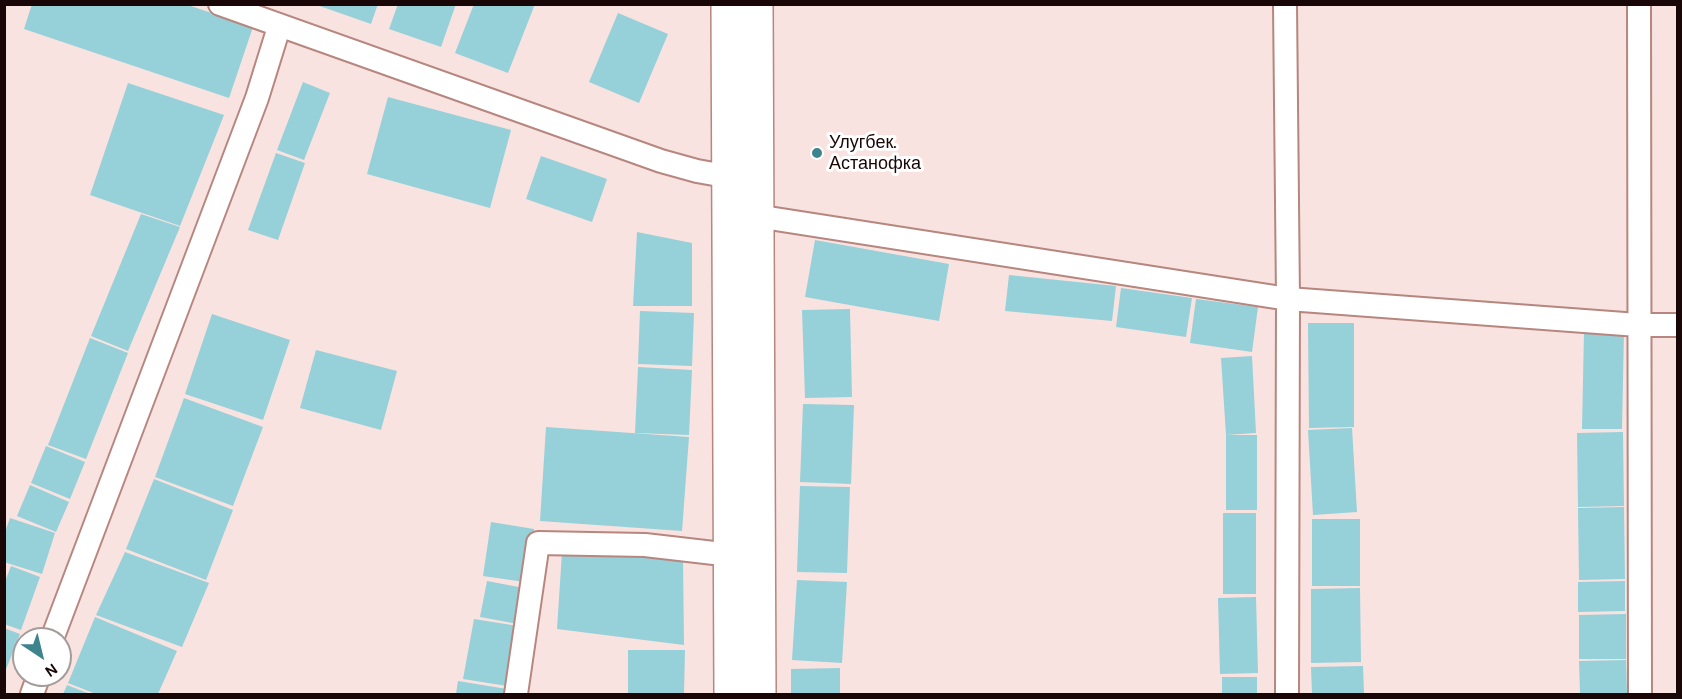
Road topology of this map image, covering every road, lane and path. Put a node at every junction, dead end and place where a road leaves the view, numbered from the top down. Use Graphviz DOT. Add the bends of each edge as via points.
graph roads {
  1 [pos="220,4"];
  2 [pos="728,4"];
  3 [pos="756,4"];
  4 [pos="1285,4"];
  5 [pos="1639,4"];
  6 [pos="279,27"];
  7 [pos="742,179"];
  8 [pos="756,216"];
  9 [pos="1288,299"];
  10 [pos="1638,325"];
  11 [pos="1677,325"];
  12 [pos="731,555"];
  13 [pos="57,627"];
  14 [pos="516,694"];
  15 [pos="731,694"];
  16 [pos="759,694"];
  17 [pos="1287,694"];
  18 [pos="1640,694"];
  1 -- 6 [label="street"];
  2 -- 7 [label="main road"];
  3 -- 7 [label="main road"];
  4 -- 9 [label="street"];
  5 -- 10 [label="street"];
  6 -- 7 [label="street" via="661,161"];
  6 -- 13 [label="street" via="253,110"];
  7 -- 8 [label="main road"];
  7 -- 12 [label="main road"];
  8 -- 9 [label="street"];
  8 -- 16 [label="main road"];
  9 -- 10 [label="street"];
  9 -- 17 [label="street"];
  10 -- 11 [label="street"];
  10 -- 18 [label="street"];
  12 -- 14 [label="street" via="645,545 538,543"];
  12 -- 15 [label="main road"];
}
